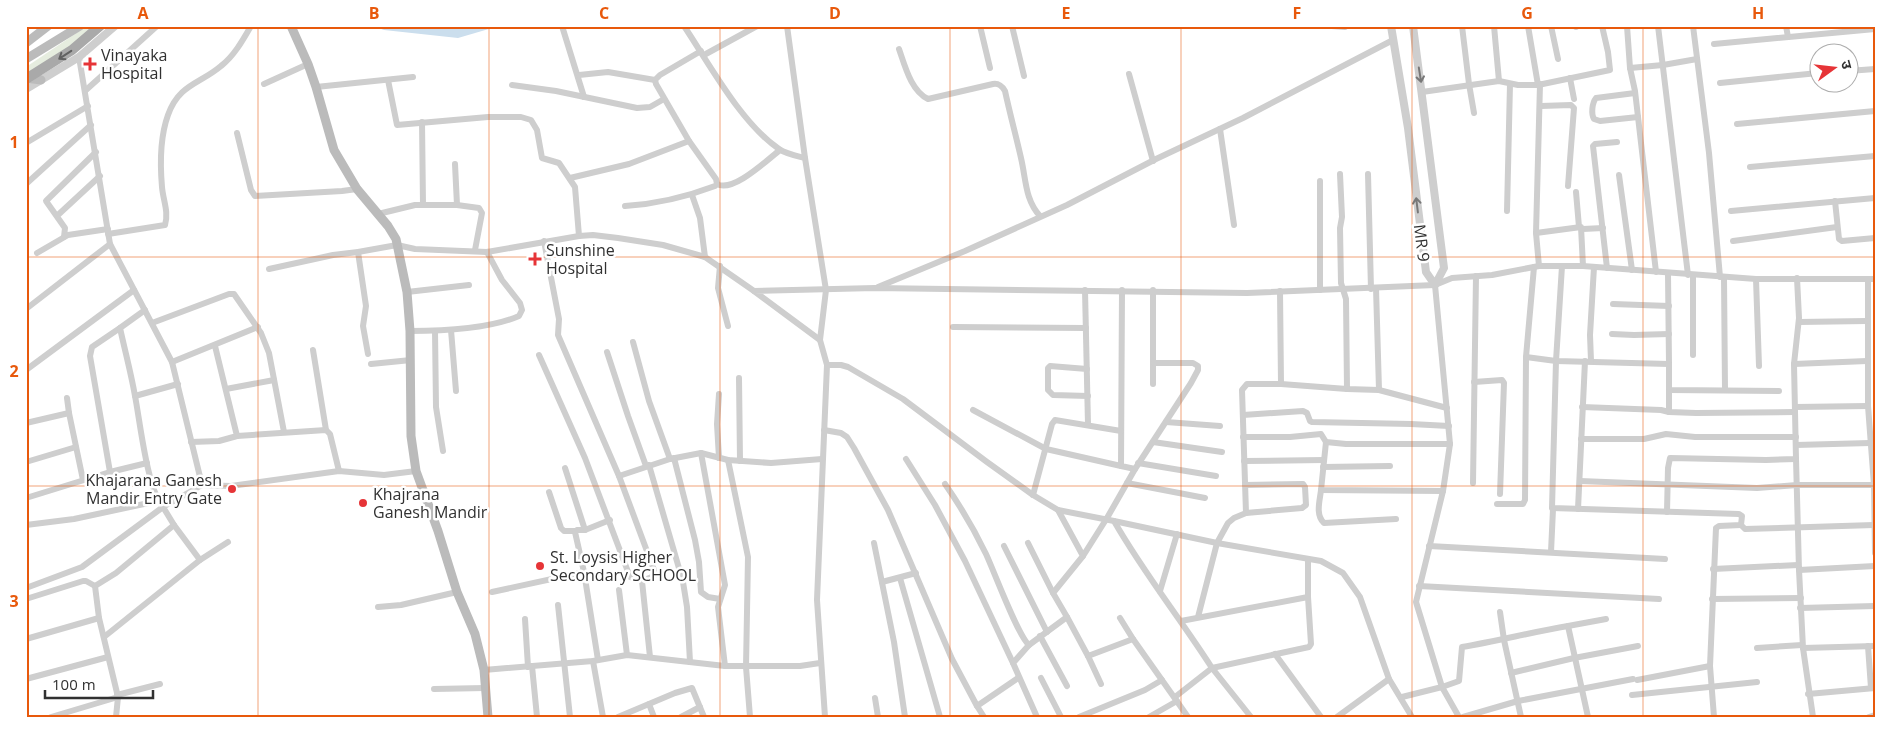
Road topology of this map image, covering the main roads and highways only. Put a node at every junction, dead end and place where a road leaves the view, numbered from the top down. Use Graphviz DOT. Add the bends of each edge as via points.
graph roads {
  1 [pos="48,26"];
  2 [pos="80,26"];
  3 [pos="100,26"];
  4 [pos="291,26"];
  5 [pos="26,43"];
  6 [pos="26,60"];
  7 [pos="26,78"];
  8 [pos="41,80"];
  9 [pos="488,717"];
  1 -- 5 [label="main road"];
  2 -- 6 [label="main road"];
  3 -- 7 [label="main road, one-way" via="72,50"];
  4 -- 9 [label="main road" via="316,87 334,150 357,189 396,239 407,292 411,436 416,471 474,634 484,670"];
  7 -- 8 [label="main road"];
}
